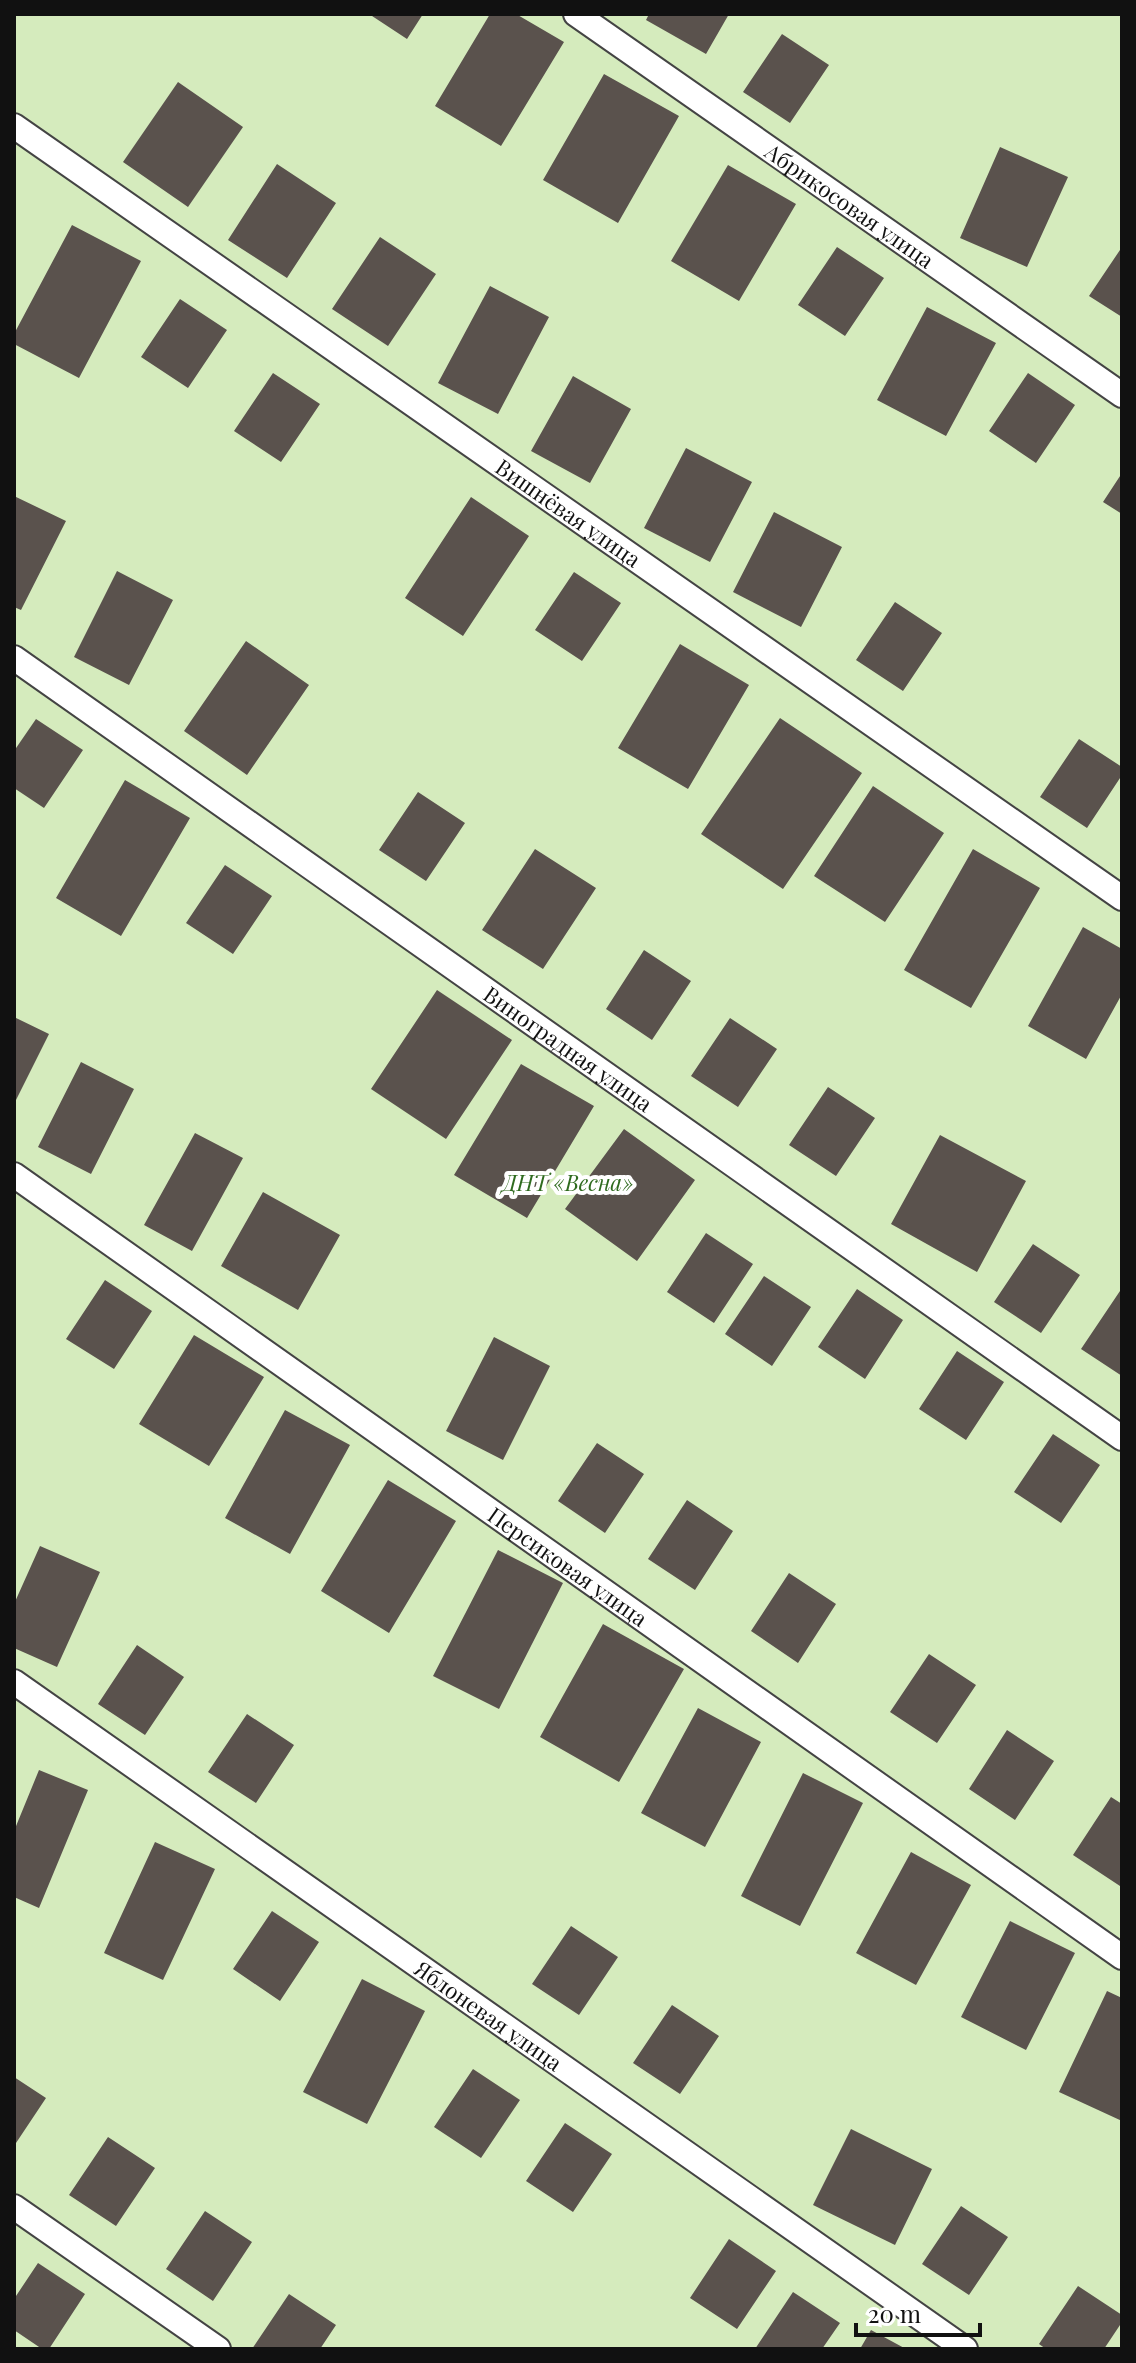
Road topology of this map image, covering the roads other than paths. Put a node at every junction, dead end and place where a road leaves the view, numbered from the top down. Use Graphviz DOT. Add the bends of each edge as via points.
graph roads {
  1 [pos="576,14"];
  2 [pos="14,126"];
  3 [pos="1122,395"];
  4 [pos="14,658"];
  5 [pos="1122,898"];
  6 [pos="14,1175"];
  7 [pos="1122,1438"];
  8 [pos="14,1682"];
  9 [pos="1122,1957"];
  10 [pos="14,2207"];
  11 [pos="218,2349"];
  12 [pos="965,2349"];
  1 -- 3 [label="lane, Абрикосовая улица"];
  2 -- 5 [label="lane, Вишнёвая улица"];
  4 -- 7 [label="lane, Виноградная улица"];
  6 -- 9 [label="lane, Персиковая улица"];
  8 -- 12 [label="lane, Яблоневая улица"];
  10 -- 11 [label="lane"];
}
